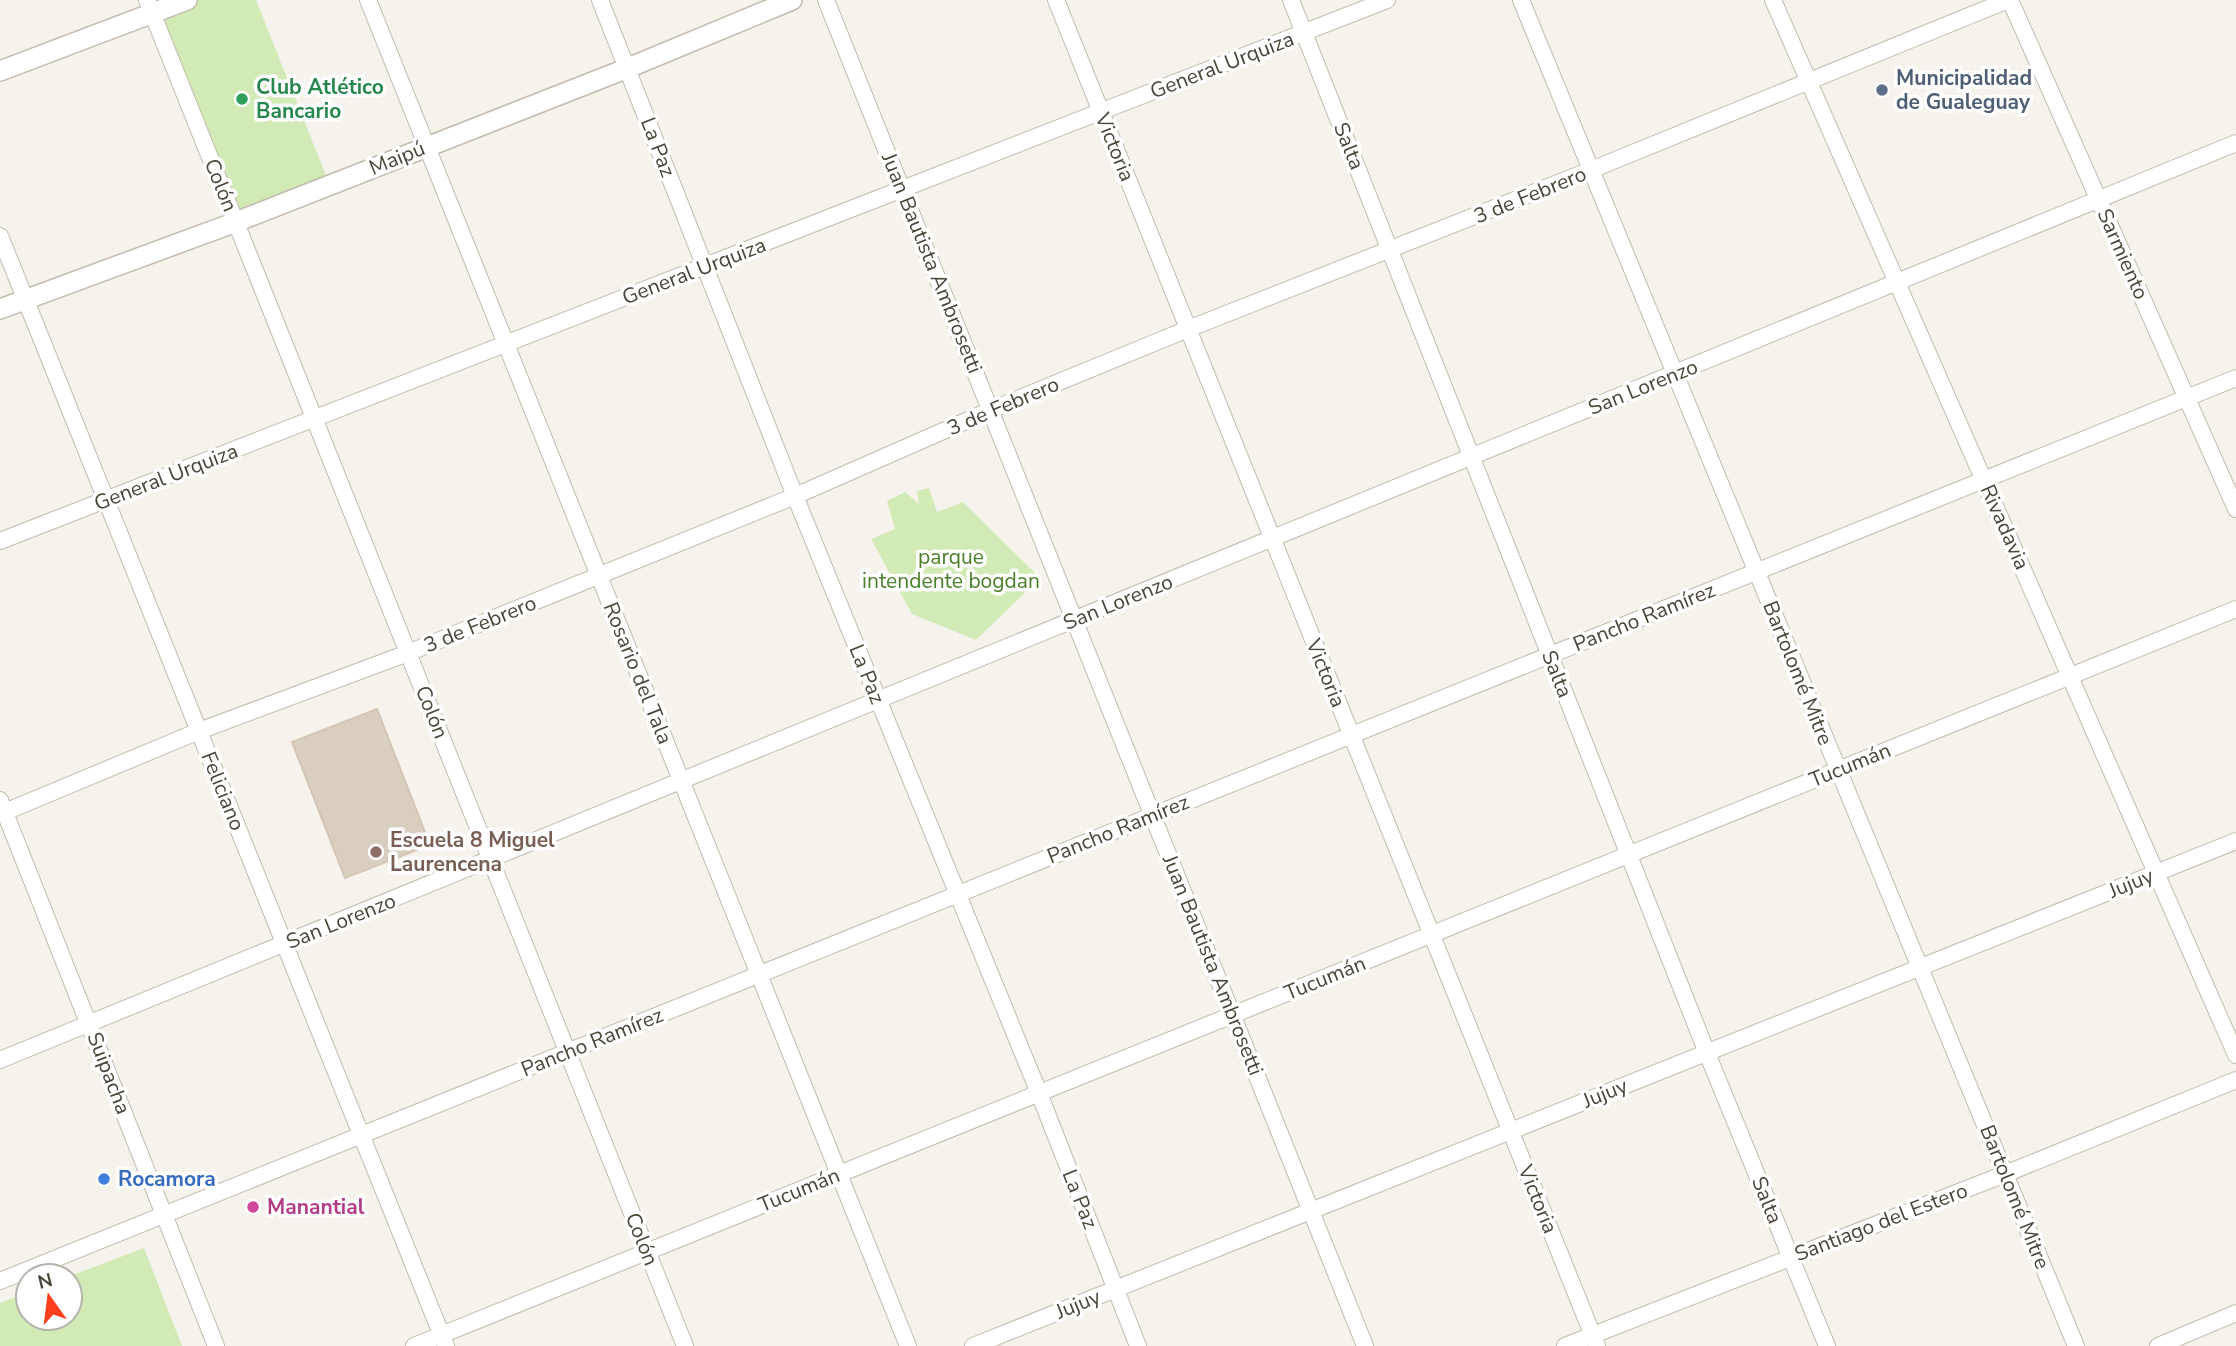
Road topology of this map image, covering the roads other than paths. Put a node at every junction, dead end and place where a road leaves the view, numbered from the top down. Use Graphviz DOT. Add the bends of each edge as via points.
graph roads {
  1 [pos="187,0"];
  2 [pos="369,0"];
  3 [pos="600,0"];
  4 [pos="792,0"];
  5 [pos="826,0"];
  6 [pos="1056,0"];
  7 [pos="1291,0"];
  8 [pos="1387,0"];
  9 [pos="1521,0"];
  10 [pos="1773,0"];
  11 [pos="2009,0"];
  12 [pos="150,7"];
  13 [pos="1304,32"];
  14 [pos="628,68"];
  15 [pos="0,71"];
  16 [pos="1809,81"];
  17 [pos="1101,112"];
  18 [pos="2236,143"];
  19 [pos="427,147"];
  20 [pos="1591,170"];
  21 [pos="902,190"];
  22 [pos="2099,200"];
  23 [pos="236,222"];
  24 [pos="0,236"];
  25 [pos="1390,250"];
  26 [pos="705,266"];
  27 [pos="1897,282"];
  28 [pos="25,299"];
  29 [pos="0,309"];
  30 [pos="1188,329"];
  31 [pos="506,344"];
  32 [pos="1675,373"];
  33 [pos="2236,377"];
  34 [pos="2186,397"];
  35 [pos="991,410"];
  36 [pos="315,419"];
  37 [pos="1471,457"];
  38 [pos="1984,480"];
  39 [pos="795,496"];
  40 [pos="106,500"];
  41 [pos="2236,509"];
  42 [pos="1272,538"];
  43 [pos="0,541"];
  44 [pos="1757,571"];
  45 [pos="599,576"];
  46 [pos="2236,609"];
  47 [pos="1074,620"];
  48 [pos="408,653"];
  49 [pos="1550,655"];
  50 [pos="2070,676"];
  51 [pos="878,700"];
  52 [pos="200,731"];
  53 [pos="1351,735"];
  54 [pos="1838,770"];
  55 [pos="681,781"];
  56 [pos="2,809"];
  57 [pos="1153,815"];
  58 [pos="2236,841"];
  59 [pos="1629,855"];
  60 [pos="491,859"];
  61 [pos="2156,873"];
  62 [pos="958,894"];
  63 [pos="1432,934"];
  64 [pos="285,943"];
  65 [pos="1920,967"];
  66 [pos="759,974"];
  67 [pos="1233,1015"];
  68 [pos="90,1023"];
  69 [pos="568,1052"];
  70 [pos="1707,1053"];
  71 [pos="2236,1055"];
  72 [pos="0,1060"];
  73 [pos="2236,1080"];
  74 [pos="1039,1093"];
  75 [pos="1510,1131"];
  76 [pos="362,1135"];
  77 [pos="839,1174"];
  78 [pos="2005,1174"];
  79 [pos="1311,1211"];
  80 [pos="164,1215"];
  81 [pos="647,1252"];
  82 [pos="1791,1258"];
  83 [pos="0,1281"];
  84 [pos="1116,1289"];
  85 [pos="2236,1313"];
  86 [pos="443,1340"];
  87 [pos="1595,1340"];
  88 [pos="216,1346"];
  89 [pos="414,1346"];
  90 [pos="685,1346"];
  91 [pos="908,1346"];
  92 [pos="973,1346"];
  93 [pos="1138,1346"];
  94 [pos="1365,1346"];
  95 [pos="1564,1346"];
  96 [pos="1826,1346"];
  97 [pos="2076,1346"];
  98 [pos="2158,1346"];
  1 -- 12 [label="street"];
  2 -- 19 [label="street, Rosario del Tala"];
  3 -- 14 [label="street, La Paz"];
  4 -- 14 [label="street, Maipú"];
  5 -- 21 [label="street, Juan Bautista Ambrosetti"];
  6 -- 17 [label="street, Victoria"];
  7 -- 13 [label="street, Salta"];
  8 -- 13 [label="street, General Urquiza"];
  9 -- 20 [label="street, Bartolomé Mitre"];
  10 -- 16 [label="street, Rivadavia"];
  11 -- 16 [label="street, 3 de Febrero"];
  11 -- 22 [label="street, Sarmiento"];
  12 -- 15 [label="street"];
  12 -- 23 [label="street, Colón"];
  13 -- 17 [label="street, General Urquiza"];
  13 -- 25 [label="street, Salta"];
  14 -- 19 [label="street, Maipú"];
  14 -- 26 [label="street, La Paz"];
  16 -- 20 [label="street, 3 de Febrero"];
  16 -- 27 [label="street, Rivadavia"];
  17 -- 21 [label="street, General Urquiza"];
  17 -- 30 [label="street, Victoria"];
  18 -- 22 [label="street, San Lorenzo"];
  19 -- 23 [label="street, Maipú"];
  19 -- 31 [label="street, Rosario del Tala"];
  20 -- 25 [label="street, 3 de Febrero"];
  20 -- 32 [label="street, Bartolomé Mitre"];
  21 -- 26 [label="street, General Urquiza"];
  21 -- 35 [label="street, Juan Bautista Ambrosetti"];
  22 -- 27 [label="street, San Lorenzo"];
  22 -- 34 [label="street, Sarmiento"];
  23 -- 28 [label="street, Maipú"];
  23 -- 36 [label="street, Colón"];
  24 -- 28 [label="street, Feliciano"];
  25 -- 30 [label="street, 3 de Febrero"];
  25 -- 37 [label="street, Salta"];
  26 -- 31 [label="street, General Urquiza"];
  26 -- 39 [label="street, La Paz"];
  27 -- 32 [label="street, San Lorenzo"];
  27 -- 38 [label="street, Rivadavia"];
  28 -- 29 [label="street, Maipú"];
  28 -- 40 [label="street, Feliciano"];
  30 -- 35 [label="street, 3 de Febrero"];
  30 -- 42 [label="street, Victoria"];
  31 -- 36 [label="street, General Urquiza"];
  31 -- 45 [label="street, Rosario del Tala"];
  32 -- 37 [label="street, San Lorenzo"];
  32 -- 44 [label="street, Bartolomé Mitre"];
  33 -- 34 [label="street, Pancho Ramírez"];
  34 -- 38 [label="street, Pancho Ramírez"];
  34 -- 41 [label="street, Sarmiento"];
  35 -- 39 [label="street, 3 de Febrero"];
  35 -- 47 [label="street, Juan Bautista Ambrosetti"];
  36 -- 40 [label="street, General Urquiza"];
  36 -- 48 [label="street, Colón"];
  37 -- 42 [label="street, San Lorenzo"];
  37 -- 49 [label="street, Salta"];
  38 -- 44 [label="street, Pancho Ramírez"];
  38 -- 50 [label="street, Rivadavia"];
  39 -- 45 [label="street, 3 de Febrero"];
  39 -- 51 [label="street, La Paz"];
  40 -- 43 [label="street, General Urquiza"];
  40 -- 52 [label="street, Feliciano"];
  42 -- 47 [label="street, San Lorenzo"];
  42 -- 53 [label="street, Victoria"];
  44 -- 49 [label="street, Pancho Ramírez"];
  44 -- 54 [label="street, Bartolomé Mitre"];
  45 -- 48 [label="street, 3 de Febrero"];
  45 -- 55 [label="street, Rosario del Tala"];
  46 -- 50 [label="street, Tucumán"];
  47 -- 51 [label="street, San Lorenzo"];
  47 -- 57 [label="street, Juan Bautista Ambrosetti"];
  48 -- 52 [label="street, 3 de Febrero"];
  48 -- 60 [label="street, Colón"];
  49 -- 53 [label="street, Pancho Ramírez"];
  49 -- 59 [label="street, Salta"];
  50 -- 54 [label="street, Tucumán"];
  50 -- 61 [label="street, Rivadavia"];
  51 -- 55 [label="street, San Lorenzo"];
  51 -- 62 [label="street, La Paz"];
  52 -- 56 [label="street, 3 de Febrero"];
  52 -- 64 [label="street, Feliciano"];
  53 -- 57 [label="street, Pancho Ramírez"];
  53 -- 63 [label="street, Victoria"];
  54 -- 59 [label="street, Tucumán"];
  54 -- 65 [label="street, Bartolomé Mitre"];
  55 -- 60 [label="street, San Lorenzo"];
  55 -- 66 [label="street, Rosario del Tala"];
  56 -- 68 [label="street, Suipacha"];
  57 -- 62 [label="street, Pancho Ramírez"];
  57 -- 67 [label="street, Juan Bautista Ambrosetti"];
  58 -- 61 [label="street, Jujuy"];
  59 -- 63 [label="street, Tucumán"];
  59 -- 70 [label="street, Salta"];
  60 -- 64 [label="street, San Lorenzo"];
  60 -- 69 [label="street, Colón"];
  61 -- 65 [label="street, Jujuy"];
  61 -- 71 [label="street, Rivadavia"];
  62 -- 66 [label="street, Pancho Ramírez"];
  62 -- 74 [label="street, La Paz"];
  63 -- 67 [label="street, Tucumán"];
  63 -- 75 [label="street, Victoria"];
  64 -- 68 [label="street, San Lorenzo"];
  64 -- 76 [label="street, Feliciano"];
  65 -- 70 [label="street, Jujuy"];
  65 -- 78 [label="street, Bartolomé Mitre"];
  66 -- 69 [label="street, Pancho Ramírez"];
  66 -- 77 [label="street, Rosario del Tala"];
  67 -- 74 [label="street, Tucumán"];
  67 -- 79 [label="street, Juan Bautista Ambrosetti"];
  68 -- 72 [label="street, San Lorenzo"];
  68 -- 80 [label="street, Suipacha"];
  69 -- 76 [label="street, Pancho Ramírez"];
  69 -- 81 [label="street, Colón"];
  70 -- 75 [label="street, Jujuy"];
  70 -- 82 [label="street, Salta"];
  73 -- 78 [label="street, Santiago del Estero"];
  74 -- 77 [label="street, Tucumán"];
  74 -- 84 [label="street, La Paz"];
  75 -- 79 [label="street, Jujuy"];
  75 -- 87 [label="street, Victoria"];
  76 -- 80 [label="street, Pancho Ramírez"];
  76 -- 86 [label="street, Feliciano"];
  77 -- 81 [label="street, Tucumán"];
  77 -- 91 [label="street, Rosario del Tala"];
  78 -- 82 [label="street, Santiago del Estero"];
  78 -- 97 [label="street, Bartolomé Mitre"];
  79 -- 84 [label="street, Jujuy"];
  79 -- 94 [label="street, Juan Bautista Ambrosetti"];
  80 -- 83 [label="street, Pancho Ramírez"];
  80 -- 88 [label="street, Suipacha"];
  81 -- 86 [label="street, Tucumán"];
  81 -- 90 [label="street, Colón"];
  82 -- 87 [label="street, Santiago del Estero"];
  82 -- 96 [label="street, Salta"];
  84 -- 92 [label="street, Jujuy"];
  84 -- 93 [label="street, La Paz"];
  85 -- 98 [label="street"];
  86 -- 89 [label="street, Tucumán"];
  87 -- 95 [label="street, Santiago del Estero"];
}
